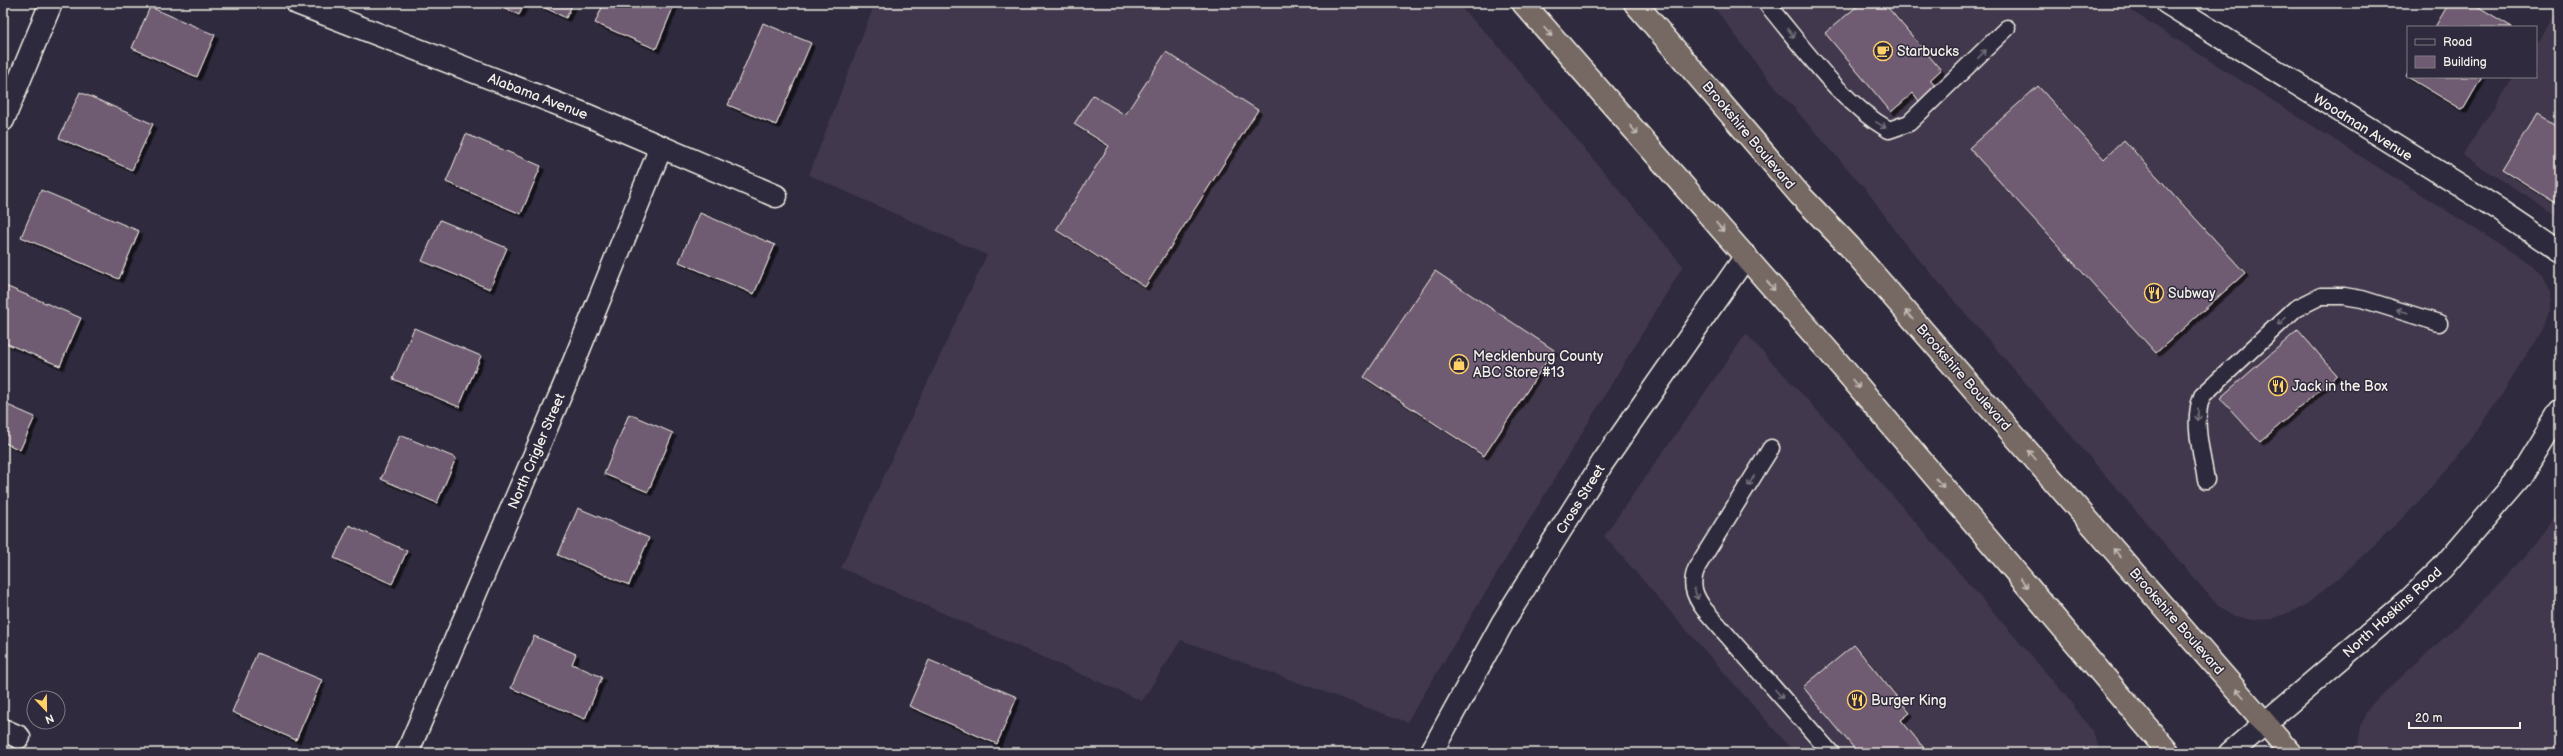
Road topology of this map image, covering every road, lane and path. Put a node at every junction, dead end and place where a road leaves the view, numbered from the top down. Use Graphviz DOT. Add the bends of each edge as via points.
graph roads {
  1 [pos="51,3"];
  2 [pos="297,3"];
  3 [pos="1523,3"];
  4 [pos="1635,3"];
  5 [pos="1766,3"];
  6 [pos="2167,3"];
  7 [pos="2007,28"];
  8 [pos="3,120"];
  9 [pos="661,147"];
  10 [pos="776,196"];
  11 [pos="2560,251"];
  12 [pos="1746,256"];
  13 [pos="2440,323"];
  14 [pos="2560,412"];
  15 [pos="1771,448"];
  16 [pos="2206,480"];
  17 [pos="2266,722"];
  18 [pos="407,753"];
  19 [pos="1431,753"];
  20 [pos="1831,753"];
  21 [pos="2168,753"];
  22 [pos="2230,753"];
  23 [pos="2291,753"];
  1 -- 8 [label="street"];
  2 -- 9 [label="street, Alabama Avenue" via="589,116"];
  3 -- 12 [label="highway, one-way"];
  17 -- 4 [label="highway, Brookshire Boulevard, one-way" via="1849,246 1800,195"];
  5 -- 7 [label="lane, one-way" via="1835,83 1870,118 1889,130 1909,123"];
  6 -- 11 [label="street, Woodman Avenue" via="2498,209"];
  9 -- 10 [label="street, Alabama Avenue"];
  9 -- 18 [label="street, North Crigler Street" via="565,384"];
  12 -- 19 [label="street, Cross Street" via="1603,462 1503,622"];
  12 -- 21 [label="highway, one-way"];
  13 -- 16 [label="lane, one-way" via="2344,296 2321,296 2295,309 2202,396 2198,406 2198,424"];
  14 -- 17 [label="street, North Hoskins Road" via="2520,477 2442,568 2408,601"];
  15 -- 20 [label="lane, one-way" via="1697,567 1692,585 1704,609"];
  17 -- 22 [label="street, North Hoskins Road"];
  17 -- 23 [label="highway, Brookshire Boulevard"];
}
